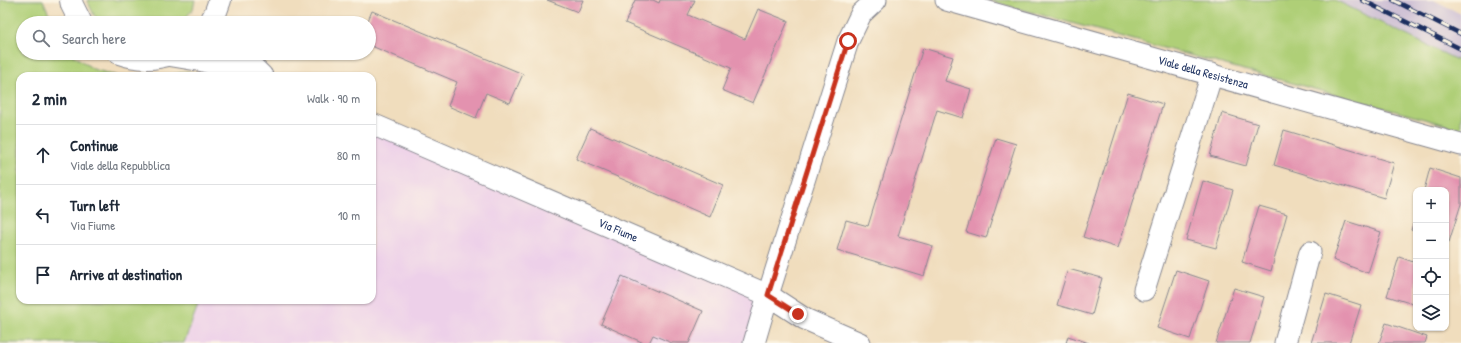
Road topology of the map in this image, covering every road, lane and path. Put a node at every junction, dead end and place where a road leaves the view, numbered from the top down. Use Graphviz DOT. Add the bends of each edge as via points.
graph roads {
  1 [pos="71,0"];
  2 [pos="220,0"];
  3 [pos="876,0"];
  4 [pos="946,0"];
  5 [pos="78,16"];
  6 [pos="214,16"];
  7 [pos="221,16"];
  8 [pos="198,60"];
  9 [pos="246,60"];
  10 [pos="246,72"];
  11 [pos="257,72"];
  12 [pos="1212,74"];
  13 [pos="376,126"];
  14 [pos="1461,144"];
  15 [pos="1310,252"];
  16 [pos="1144,290"];
  17 [pos="768,295"];
  18 [pos="754,343"];
  19 [pos="860,343"];
  20 [pos="1285,343"];
  1 -- 5 [label="street"];
  2 -- 6 [label="street"];
  2 -- 7 [label="street"];
  3 -- 17 [label="street" via="861,14 853,29"];
  4 -- 12 [label="street, Viale della Resistenza"];
  8 -- 10 [label="street"];
  9 -- 11 [label="street"];
  12 -- 14 [label="street, Viale della Resistenza"];
  12 -- 16 [label="street"];
  13 -- 17 [label="street, Via Fiume"];
  15 -- 20 [label="street"];
  17 -- 18 [label="street"];
  17 -- 19 [label="street, Via Fiume" via="812,322"];
}
